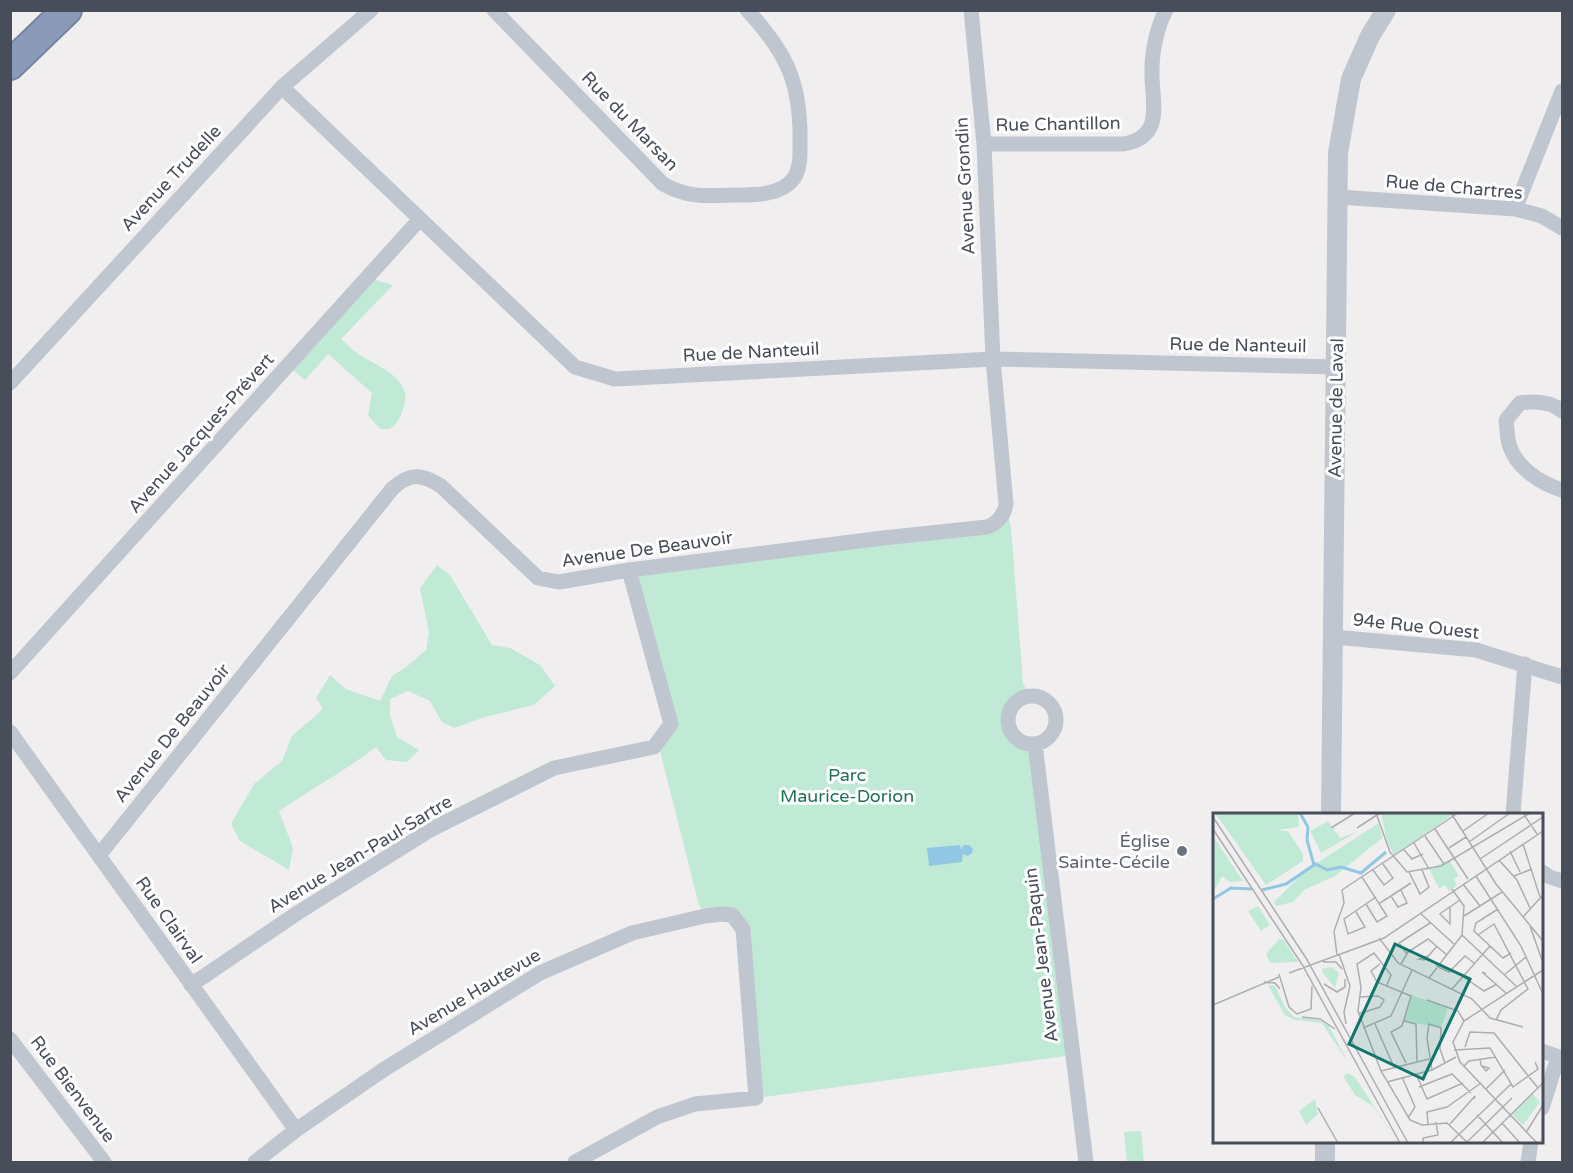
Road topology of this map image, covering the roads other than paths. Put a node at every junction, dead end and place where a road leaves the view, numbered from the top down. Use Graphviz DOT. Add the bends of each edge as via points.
graph roads {
  1 [pos="49,10"];
  2 [pos="67,10"];
  3 [pos="371,10"];
  4 [pos="494,10"];
  5 [pos="747,10"];
  6 [pos="971,10"];
  7 [pos="1166,10"];
  8 [pos="1386,10"];
  9 [pos="10,60"];
  10 [pos="10,65"];
  11 [pos="282,87"];
  12 [pos="1563,91"];
  13 [pos="984,144"];
  14 [pos="1338,197"];
  15 [pos="1515,208"];
  16 [pos="420,219"];
  17 [pos="1563,228"];
  18 [pos="993,359"];
  19 [pos="1336,367"];
  20 [pos="10,383"];
  21 [pos="1563,411"];
  22 [pos="1563,490"];
  23 [pos="629,570"];
  24 [pos="1334,637"];
  25 [pos="1525,664"];
  26 [pos="10,673"];
  27 [pos="1563,677"];
  28 [pos="10,732"];
  29 [pos="1035,744"];
  30 [pos="1331,813"];
  31 [pos="1513,813"];
  32 [pos="100,854"];
  33 [pos="1543,873"];
  34 [pos="1563,881"];
  35 [pos="191,985"];
  36 [pos="13,1047"];
  37 [pos="1543,1051"];
  38 [pos="1560,1057"];
  39 [pos="1543,1105"];
  40 [pos="296,1130"];
  41 [pos="1325,1143"];
  42 [pos="1531,1143"];
  43 [pos="104,1162"];
  44 [pos="255,1162"];
  45 [pos="575,1162"];
  46 [pos="1086,1162"];
  47 [pos="1324,1162"];
  48 [pos="1528,1162"];
  1 -- 9 [label="highway"];
  2 -- 10 [label="highway"];
  3 -- 11 [label="street, Avenue Trudelle"];
  4 -- 5 [label="street, Rue du Marsan" via="663,184 678,192 705,196 772,192 794,178 800,162 797,91 788,65 770,35"];
  6 -- 13 [label="street, Avenue Grondin"];
  7 -- 13 [label="street, Rue Chantillon" via="1155,41 1154,116 1148,134 1124,144"];
  8 -- 14 [label="street, Avenue de Laval" via="1351,79 1338,153"];
  11 -- 16 [label="street, Rue de Nanteuil"];
  11 -- 20 [label="street, Avenue Trudelle"];
  12 -- 15 [label="street"];
  13 -- 18 [label="street, Avenue Grondin"];
  14 -- 15 [label="street, Rue de Chartres"];
  14 -- 19 [label="street, Avenue de Laval"];
  15 -- 17 [label="street, Rue de Chartres"];
  16 -- 18 [label="street, Rue de Nanteuil" via="575,367 615,379"];
  16 -- 26 [label="street, Avenue Jacques-Prévert"];
  18 -- 19 [label="street, Rue de Nanteuil"];
  18 -- 23 [label="street, Avenue De Beauvoir" via="1006,504 1004,515 993,525"];
  19 -- 24 [label="street, Avenue de Laval"];
  21 -- 22 [label="street" via="1536,401 1520,403 1506,420 1509,443 1517,461 1532,475"];
  23 -- 32 [label="street, Avenue De Beauvoir" via="559,582 538,578 441,486 427,477 403,479"];
  23 -- 35 [label="street, Avenue Jean-Paul-Sartre" via="670,724 654,747 554,768 432,829 298,912"];
  24 -- 25 [label="street, 94e Rue Ouest" via="1476,650"];
  24 -- 30 [label="street, Avenue de Laval"];
  25 -- 27 [label="street, 94e Rue Ouest"];
  25 -- 31 [label="street"];
  28 -- 32 [label="street, Rue Clairval"];
  29 -- 46 [label="street, Avenue Jean-Paquin"];
  32 -- 35 [label="street, Rue Clairval"];
  33 -- 34 [label="street"];
  35 -- 40 [label="street, Rue Clairval"];
  36 -- 43 [label="street, Rue Bienvenue"];
  37 -- 38 [label="street"];
  38 -- 39 [label="street"];
  40 -- 44 [label="street, Avenue Hautevue"];
  40 -- 45 [label="street, Avenue Hautevue" via="383,1070 540,973 632,933 732,915 743,929 756,1098 695,1104 657,1117"];
  41 -- 47 [label="street"];
  42 -- 48 [label="street"];
}
